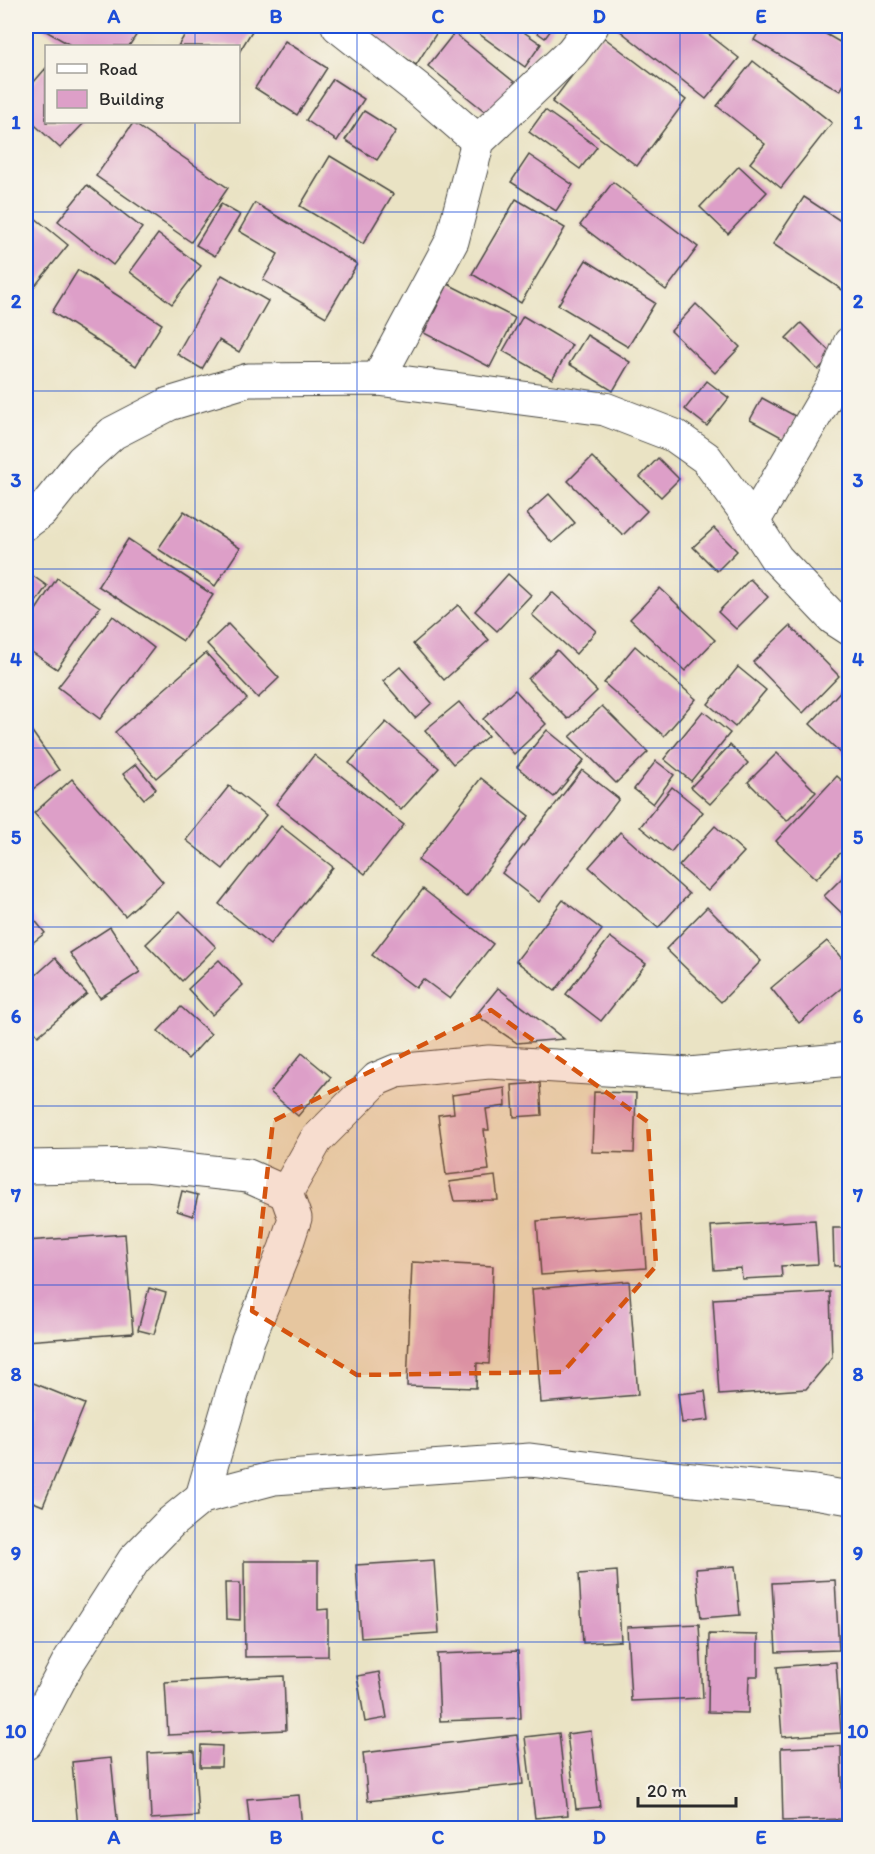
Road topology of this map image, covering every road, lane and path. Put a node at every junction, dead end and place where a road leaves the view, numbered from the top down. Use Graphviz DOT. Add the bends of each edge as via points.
graph roads {
  1 [pos="338,26"];
  2 [pos="592,26"];
  3 [pos="478,141"];
  4 [pos="849,343"];
  5 [pos="378,379"];
  6 [pos="753,522"];
  7 [pos="26,523"];
  8 [pos="849,629"];
  9 [pos="849,1059"];
  10 [pos="26,1167"];
  11 [pos="286,1193"];
  12 [pos="202,1497"];
  13 [pos="849,1498"];
  14 [pos="26,1743"];
  1 -- 3 [label="street"];
  2 -- 3 [label="street" via="572,52"];
  3 -- 5 [label="street" via="452,241"];
  4 -- 6 [label="street" via="834,383"];
  5 -- 6 [label="street" via="605,409 675,436 706,458"];
  5 -- 7 [label="street" via="248,380 170,404 113,433 82,461 41,512"];
  6 -- 8 [label="street" via="776,558 833,618"];
  9 -- 11 [label="street" via="689,1074 489,1062 396,1071 377,1079 316,1140"];
  10 -- 11 [label="street" via="146,1165 248,1176"];
  11 -- 12 [label="street" via="295,1218 248,1340"];
  12 -- 13 [label="street" via="274,1478 531,1460"];
  12 -- 14 [label="street" via="170,1522 134,1560 69,1661"];
}
